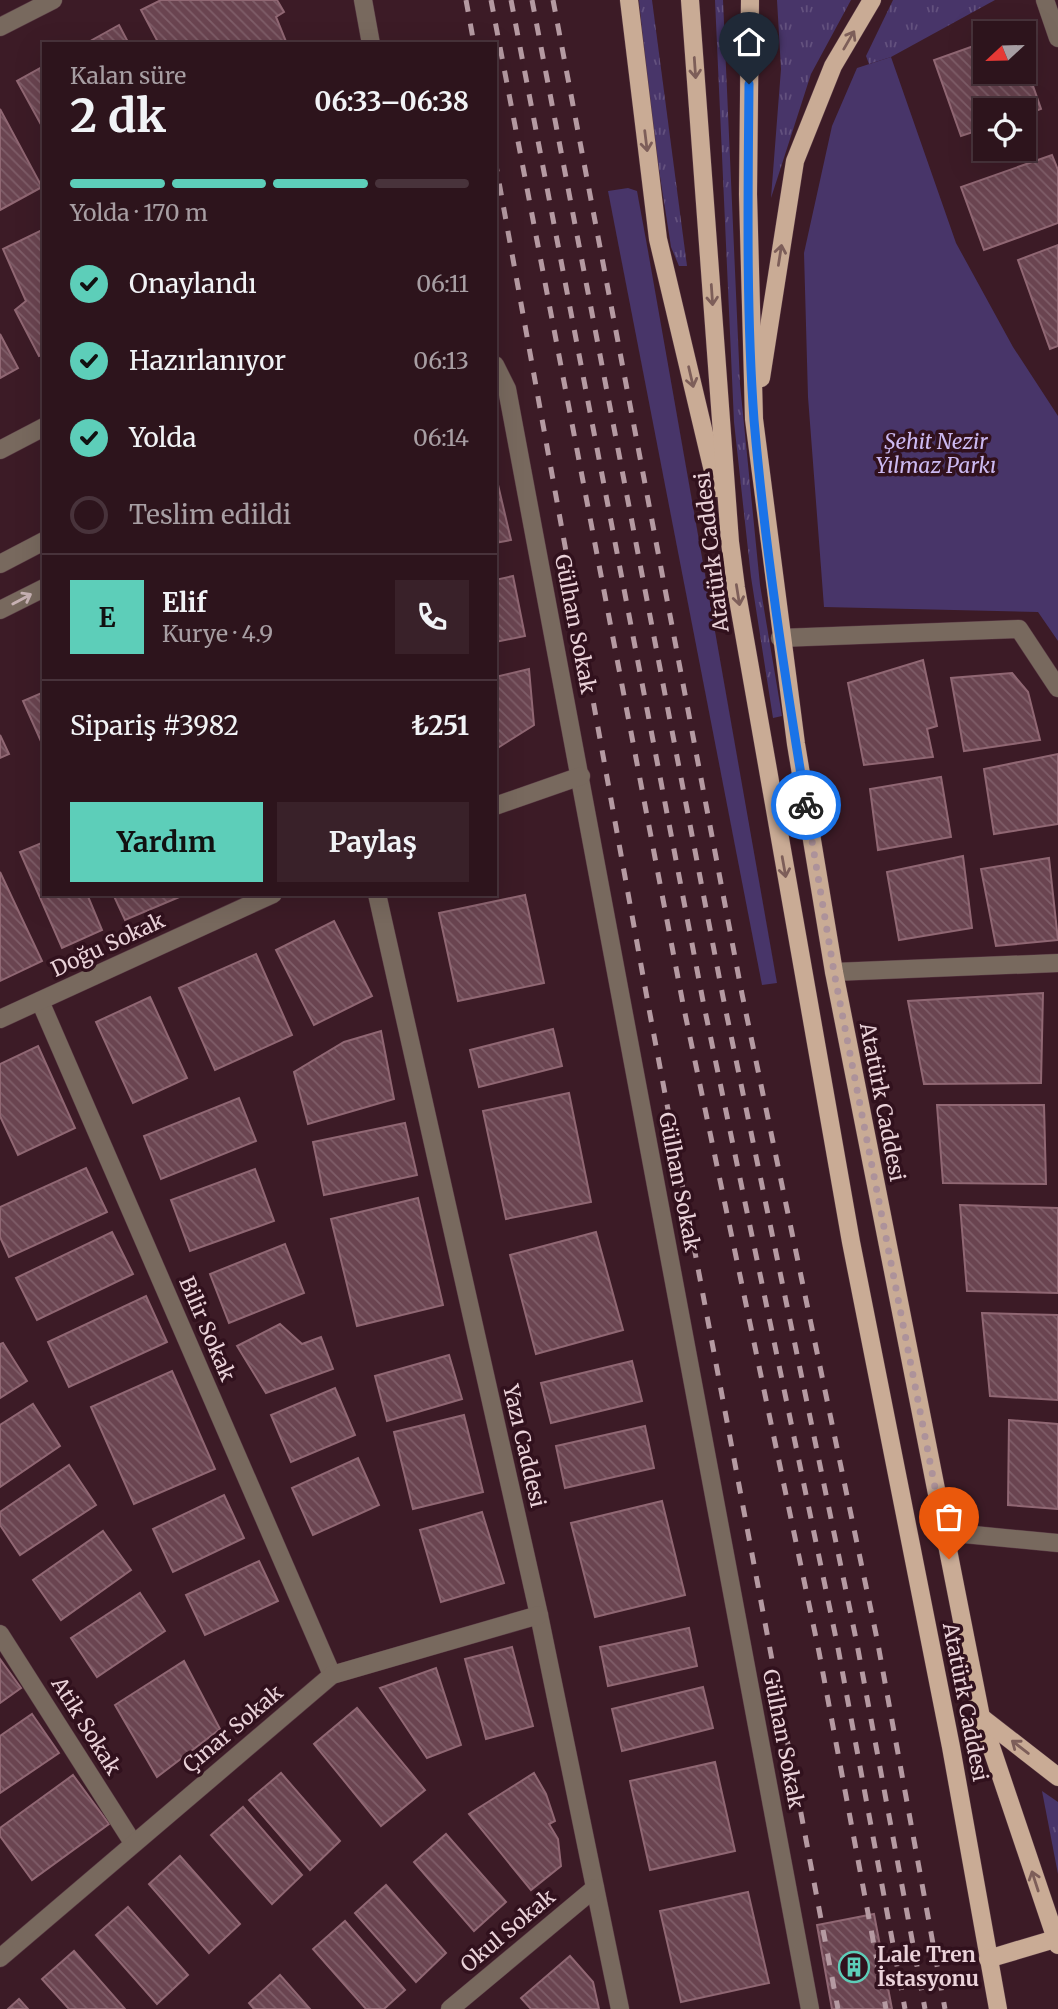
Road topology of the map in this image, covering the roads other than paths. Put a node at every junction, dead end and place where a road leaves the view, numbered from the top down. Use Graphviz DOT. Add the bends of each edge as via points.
graph roads {
  1 [pos="53,0"];
  2 [pos="363,0"];
  3 [pos="629,0"];
  4 [pos="690,0"];
  5 [pos="750,0"];
  6 [pos="872,0"];
  7 [pos="1045,0"];
  8 [pos="0,27"];
  9 [pos="1058,38"];
  10 [pos="371,42"];
  11 [pos="497,369"];
  12 [pos="754,419"];
  13 [pos="42,428"];
  14 [pos="0,450"];
  15 [pos="42,542"];
  16 [pos="730,542"];
  17 [pos="0,564"];
  18 [pos="42,589"];
  19 [pos="0,610"];
  20 [pos="780,638"];
  21 [pos="1058,688"];
  22 [pos="581,776"];
  23 [pos="497,805"];
  24 [pos="269,896"];
  25 [pos="377,896"];
  26 [pos="1058,963"];
  27 [pos="834,972"];
  28 [pos="40,1001"];
  29 [pos="0,1019"];
  30 [pos="943,1532"];
  31 [pos="1058,1542"];
  32 [pos="539,1615"];
  33 [pos="0,1634"];
  34 [pos="332,1675"];
  35 [pos="981,1717"];
  36 [pos="1058,1777"];
  37 [pos="133,1843"];
  38 [pos="595,1888"];
  39 [pos="1057,1941"];
  40 [pos="0,1958"];
  41 [pos="988,1959"];
  42 [pos="450,2009"];
  43 [pos="620,2009"];
  44 [pos="810,2009"];
  45 [pos="998,2009"];
  1 -- 8 [label="street"];
  2 -- 10 [label="street"];
  3 -- 16 [label="main road, one-way" via="658,239"];
  4 -- 16 [label="main road, Atatürk Caddesi, one-way"];
  5 -- 12 [label="main road, Atatürk Caddesi" via="748,194"];
  12 -- 6 [label="main road, one-way" via="795,161 834,66"];
  7 -- 9 [label="street"];
  11 -- 22 [label="street, Gülhan Sokak" via="507,389"];
  12 -- 20 [label="main road, Atatürk Caddesi"];
  13 -- 14 [label="street"];
  15 -- 17 [label="street"];
  16 -- 41 [label="main road, Atatürk Caddesi, one-way" via="757,719 849,1229"];
  19 -- 18 [label="street, one-way"];
  20 -- 21 [label="street" via="1019,629"];
  20 -- 27 [label="main road, Atatürk Caddesi"];
  22 -- 23 [label="street"];
  22 -- 44 [label="street, Gülhan Sokak"];
  24 -- 28 [label="street, Doğu Sokak"];
  25 -- 32 [label="street, Yazı Caddesi"];
  26 -- 27 [label="street"];
  27 -- 30 [label="main road, Atatürk Caddesi"];
  28 -- 29 [label="street, Doğu Sokak"];
  28 -- 34 [label="street, Bilir Sokak"];
  30 -- 31 [label="street"];
  30 -- 35 [label="main road, Atatürk Caddesi"];
  32 -- 34 [label="street, Çınar Sokak"];
  32 -- 38 [label="street, Yazı Caddesi"];
  33 -- 37 [label="street, Atik Sokak"];
  34 -- 37 [label="street, Çınar Sokak"];
  36 -- 35 [label="main road, one-way"];
  39 -- 35 [label="main road, Atatürk Caddesi, one-way"];
  37 -- 40 [label="street, Çınar Sokak"];
  38 -- 42 [label="street, Okul Sokak"];
  38 -- 43 [label="street, Yazı Caddesi"];
  39 -- 41 [label="main road"];
  41 -- 45 [label="main road, Atatürk Caddesi"];
}
